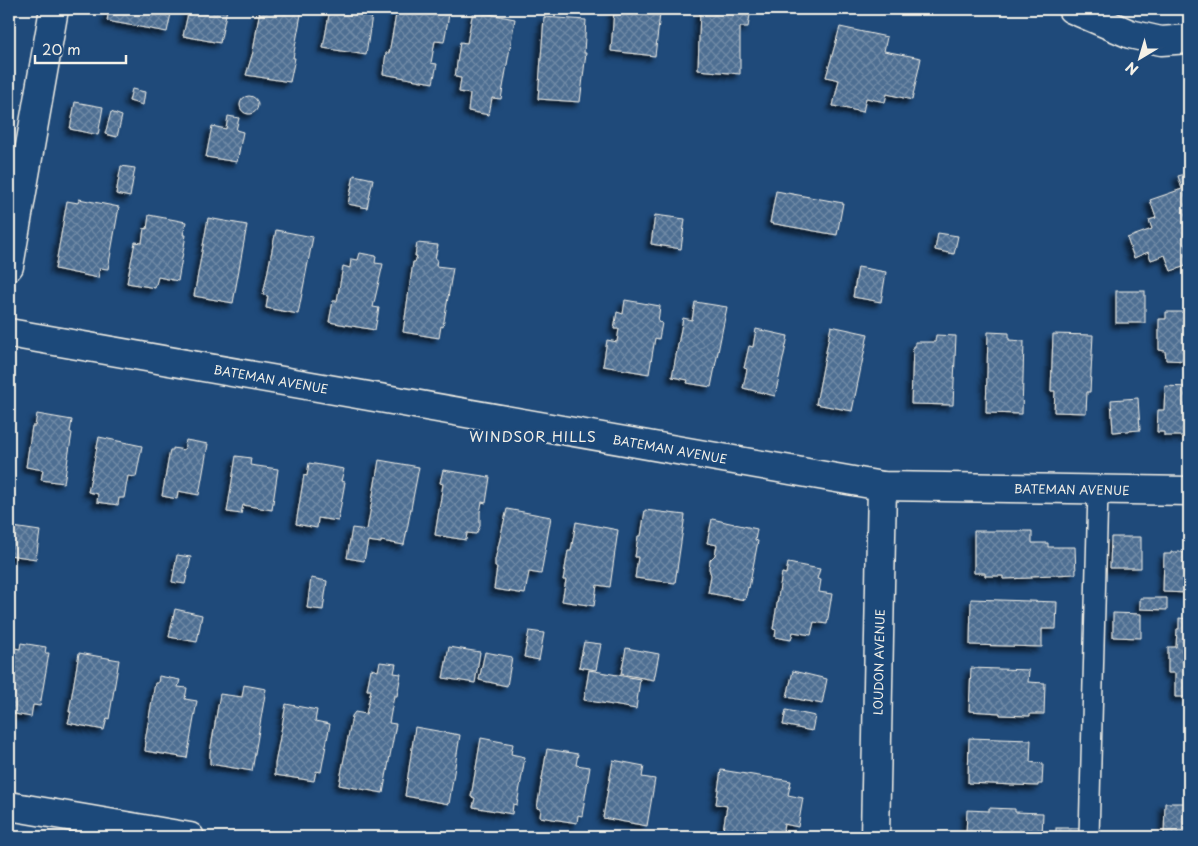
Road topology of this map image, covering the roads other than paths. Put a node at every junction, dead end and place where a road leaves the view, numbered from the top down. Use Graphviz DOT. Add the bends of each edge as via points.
graph roads {
  1 [pos="54,9"];
  2 [pos="1072,9"];
  3 [pos="1189,39"];
  4 [pos="9,266"];
  5 [pos="9,333"];
  6 [pos="882,486"];
  7 [pos="1098,490"];
  8 [pos="1189,491"];
  9 [pos="9,806"];
  10 [pos="190,837"];
  11 [pos="874,837"];
  12 [pos="1089,837"];
  1 -- 4 [label="street"];
  2 -- 3 [label="street" via="1130,34 1161,41"];
  5 -- 6 [label="street, BATEMAN AVENUE"];
  6 -- 7 [label="street, BATEMAN AVENUE"];
  6 -- 11 [label="street, LOUDON AVENUE"];
  7 -- 8 [label="street, BATEMAN AVENUE"];
  7 -- 12 [label="lane"];
  9 -- 10 [label="street"];
}
